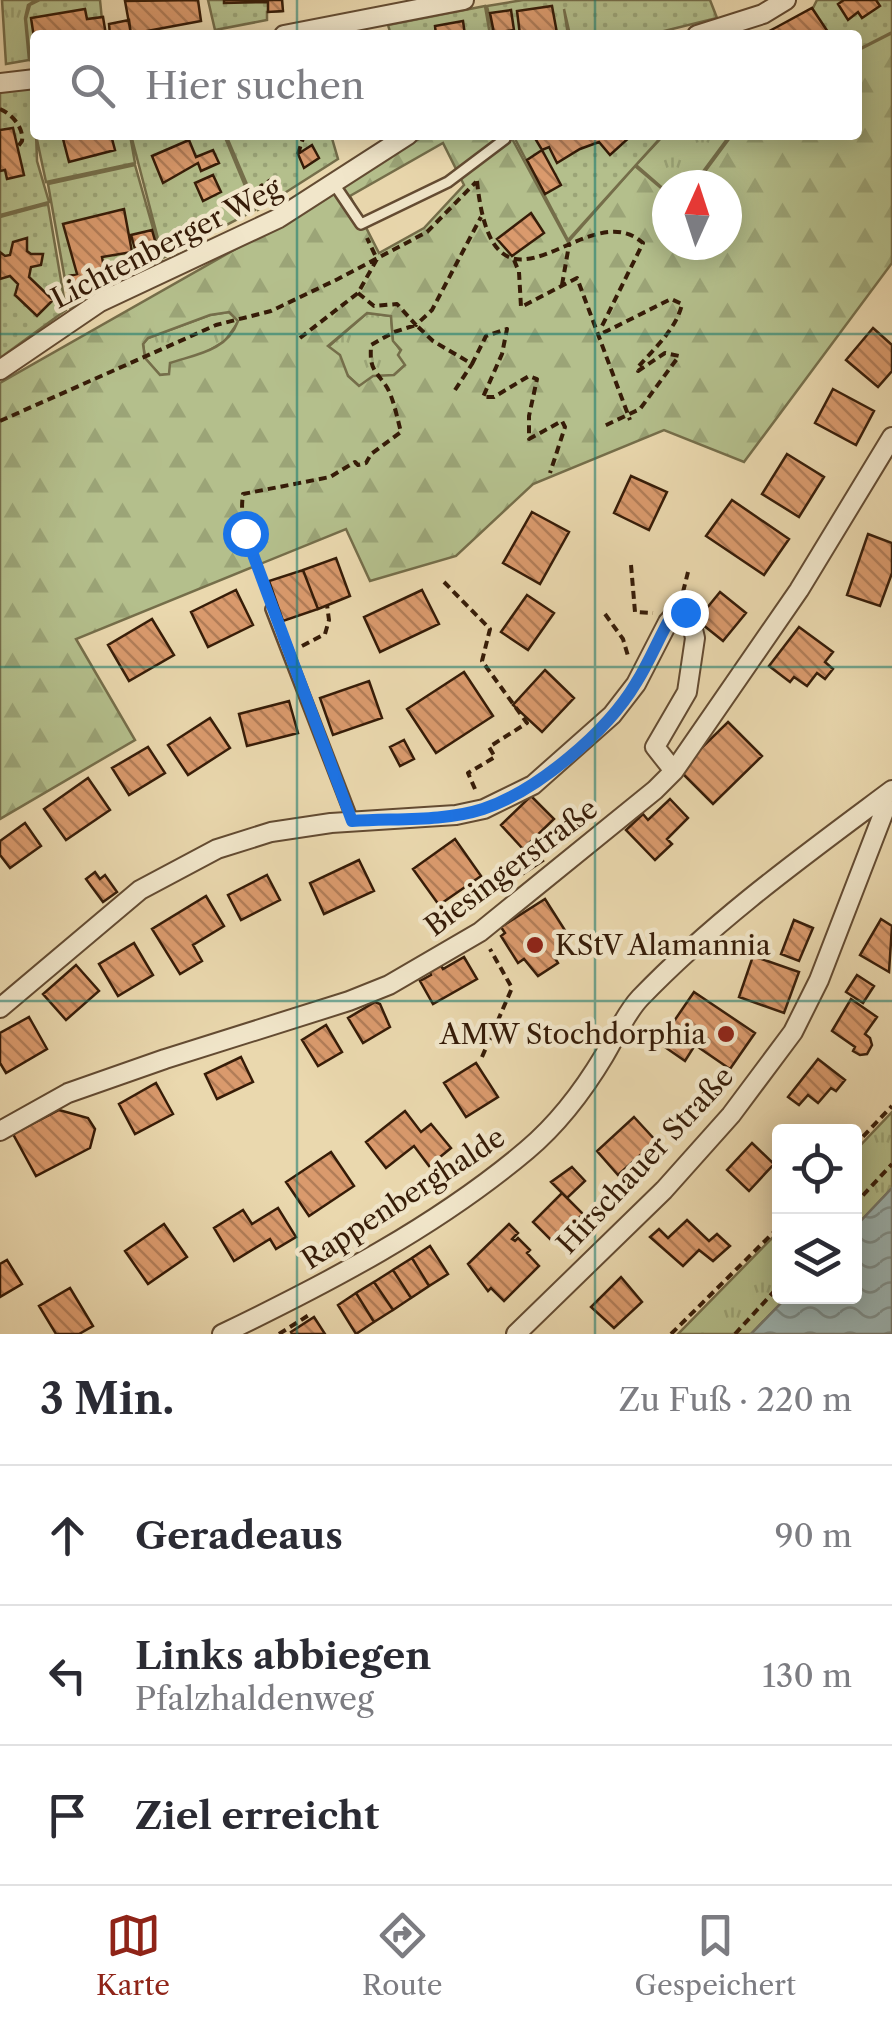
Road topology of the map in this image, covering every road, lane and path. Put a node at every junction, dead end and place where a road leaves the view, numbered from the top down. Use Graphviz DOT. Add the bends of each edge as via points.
graph roads {
  1 [pos="464,0"];
  2 [pos="786,0"];
  3 [pos="310,30"];
  4 [pos="714,30"];
  5 [pos="30,80"];
  6 [pos="0,84"];
  7 [pos="0,109"];
  8 [pos="302,140"];
  9 [pos="400,140"];
  10 [pos="504,140"];
  11 [pos="17,148"];
  12 [pos="298,154"];
  13 [pos="276,178"];
  14 [pos="334,184"];
  15 [pos="481,216"];
  16 [pos="278,218"];
  17 [pos="360,224"];
  18 [pos="569,245"];
  19 [pos="376,259"];
  20 [pos="514,260"];
  21 [pos="562,288"];
  22 [pos="358,293"];
  23 [pos="416,325"];
  24 [pos="300,338"];
  25 [pos="472,364"];
  26 [pos="0,370"];
  27 [pos="455,390"];
  28 [pos="629,417"];
  29 [pos="0,421"];
  30 [pos="602,427"];
  31 [pos="892,437"];
  32 [pos="550,472"];
  33 [pos="631,565"];
  34 [pos="444,582"];
  35 [pos="327,605"];
  36 [pos="271,608"];
  37 [pos="606,614"];
  38 [pos="672,615"];
  39 [pos="288,655"];
  40 [pos="636,684"];
  41 [pos="674,771"];
  42 [pos="892,790"];
  43 [pos="484,809"];
  44 [pos="352,821"];
  45 [pos="480,932"];
  46 [pos="0,1008"];
  47 [pos="482,1057"];
  48 [pos="892,1106"];
  49 [pos="0,1132"];
  50 [pos="862,1138"];
  51 [pos="892,1164"];
  52 [pos="862,1196"];
  53 [pos="772,1234"];
  54 [pos="772,1294"];
  55 [pos="222,1334"];
  56 [pos="516,1334"];
  57 [pos="671,1334"];
  58 [pos="736,1334"];
  1 -- 3 [label="street"];
  2 -- 4 [label="street"];
  5 -- 6 [label="street"];
  7 -- 11 [label="path" via="22,131"];
  8 -- 12 [label="path"];
  9 -- 14 [label="street, Lichtenberger Weg"];
  10 -- 17 [label="lane" via="448,182"];
  13 -- 16 [label="path" via="261,186"];
  14 -- 16 [label="street, Lichtenberger Weg"];
  14 -- 17 [label="lane"];
  15 -- 19 [label="path" via="480,178 427,232"];
  15 -- 20 [label="path" via="491,238"];
  15 -- 23 [label="path" via="432,310"];
  16 -- 26 [label="street, Lichtenberger Weg" via="100,302"];
  17 -- 19 [label="path"];
  18 -- 20 [label="path"];
  18 -- 21 [label="path"];
  18 -- 28 [label="path" via="608,230 643,243 602,326 605,332 670,300 682,304 638,371 665,353 679,356"];
  19 -- 22 [label="path"];
  19 -- 29 [label="path" via="271,311 216,325"];
  20 -- 21 [label="path" via="520,308"];
  21 -- 28 [label="path" via="577,278"];
  22 -- 23 [label="path" via="374,306 398,304"];
  22 -- 24 [label="path"];
  23 -- 25 [label="path"];
  23 -- 36 [label="path" via="371,345 370,362 385,383 402,433 366,462 330,477 242,494 245,533"];
  25 -- 27 [label="path"];
  25 -- 32 [label="path" via="486,336 507,329 483,397 529,376 537,380 529,439 562,421 565,426"];
  28 -- 30 [label="path"];
  31 -- 41 [label="street, Biesingerstraße"];
  33 -- 38 [label="path" via="635,612"];
  34 -- 43 [label="path" via="490,628 482,661 527,723 489,747 494,757 468,772"];
  35 -- 39 [label="path" via="325,634"];
  36 -- 39 [label="lane"];
  37 -- 40 [label="path" via="623,639"];
  38 -- 40 [label="street"];
  38 -- 41 [label="street" via="690,617 696,638 687,692 656,747"];
  39 -- 44 [label="lane"];
  40 -- 43 [label="street" via="612,715 533,785"];
  41 -- 45 [label="street, Biesingerstraße"];
  42 -- 55 [label="street, Rappenberghalde" via="756,891 637,1001 588,1083 526,1151 392,1244"];
  42 -- 56 [label="street, Hirschauer Straße" via="793,1032 675,1178"];
  43 -- 44 [label="street"];
  44 -- 46 [label="street" via="271,832 203,855 140,890"];
  45 -- 47 [label="path" via="512,988"];
  45 -- 49 [label="street, Biesingerstraße" via="390,985 68,1094"];
  48 -- 50 [label="path"];
  51 -- 52 [label="path"];
  53 -- 57 [label="path"];
  54 -- 58 [label="path"];
}
